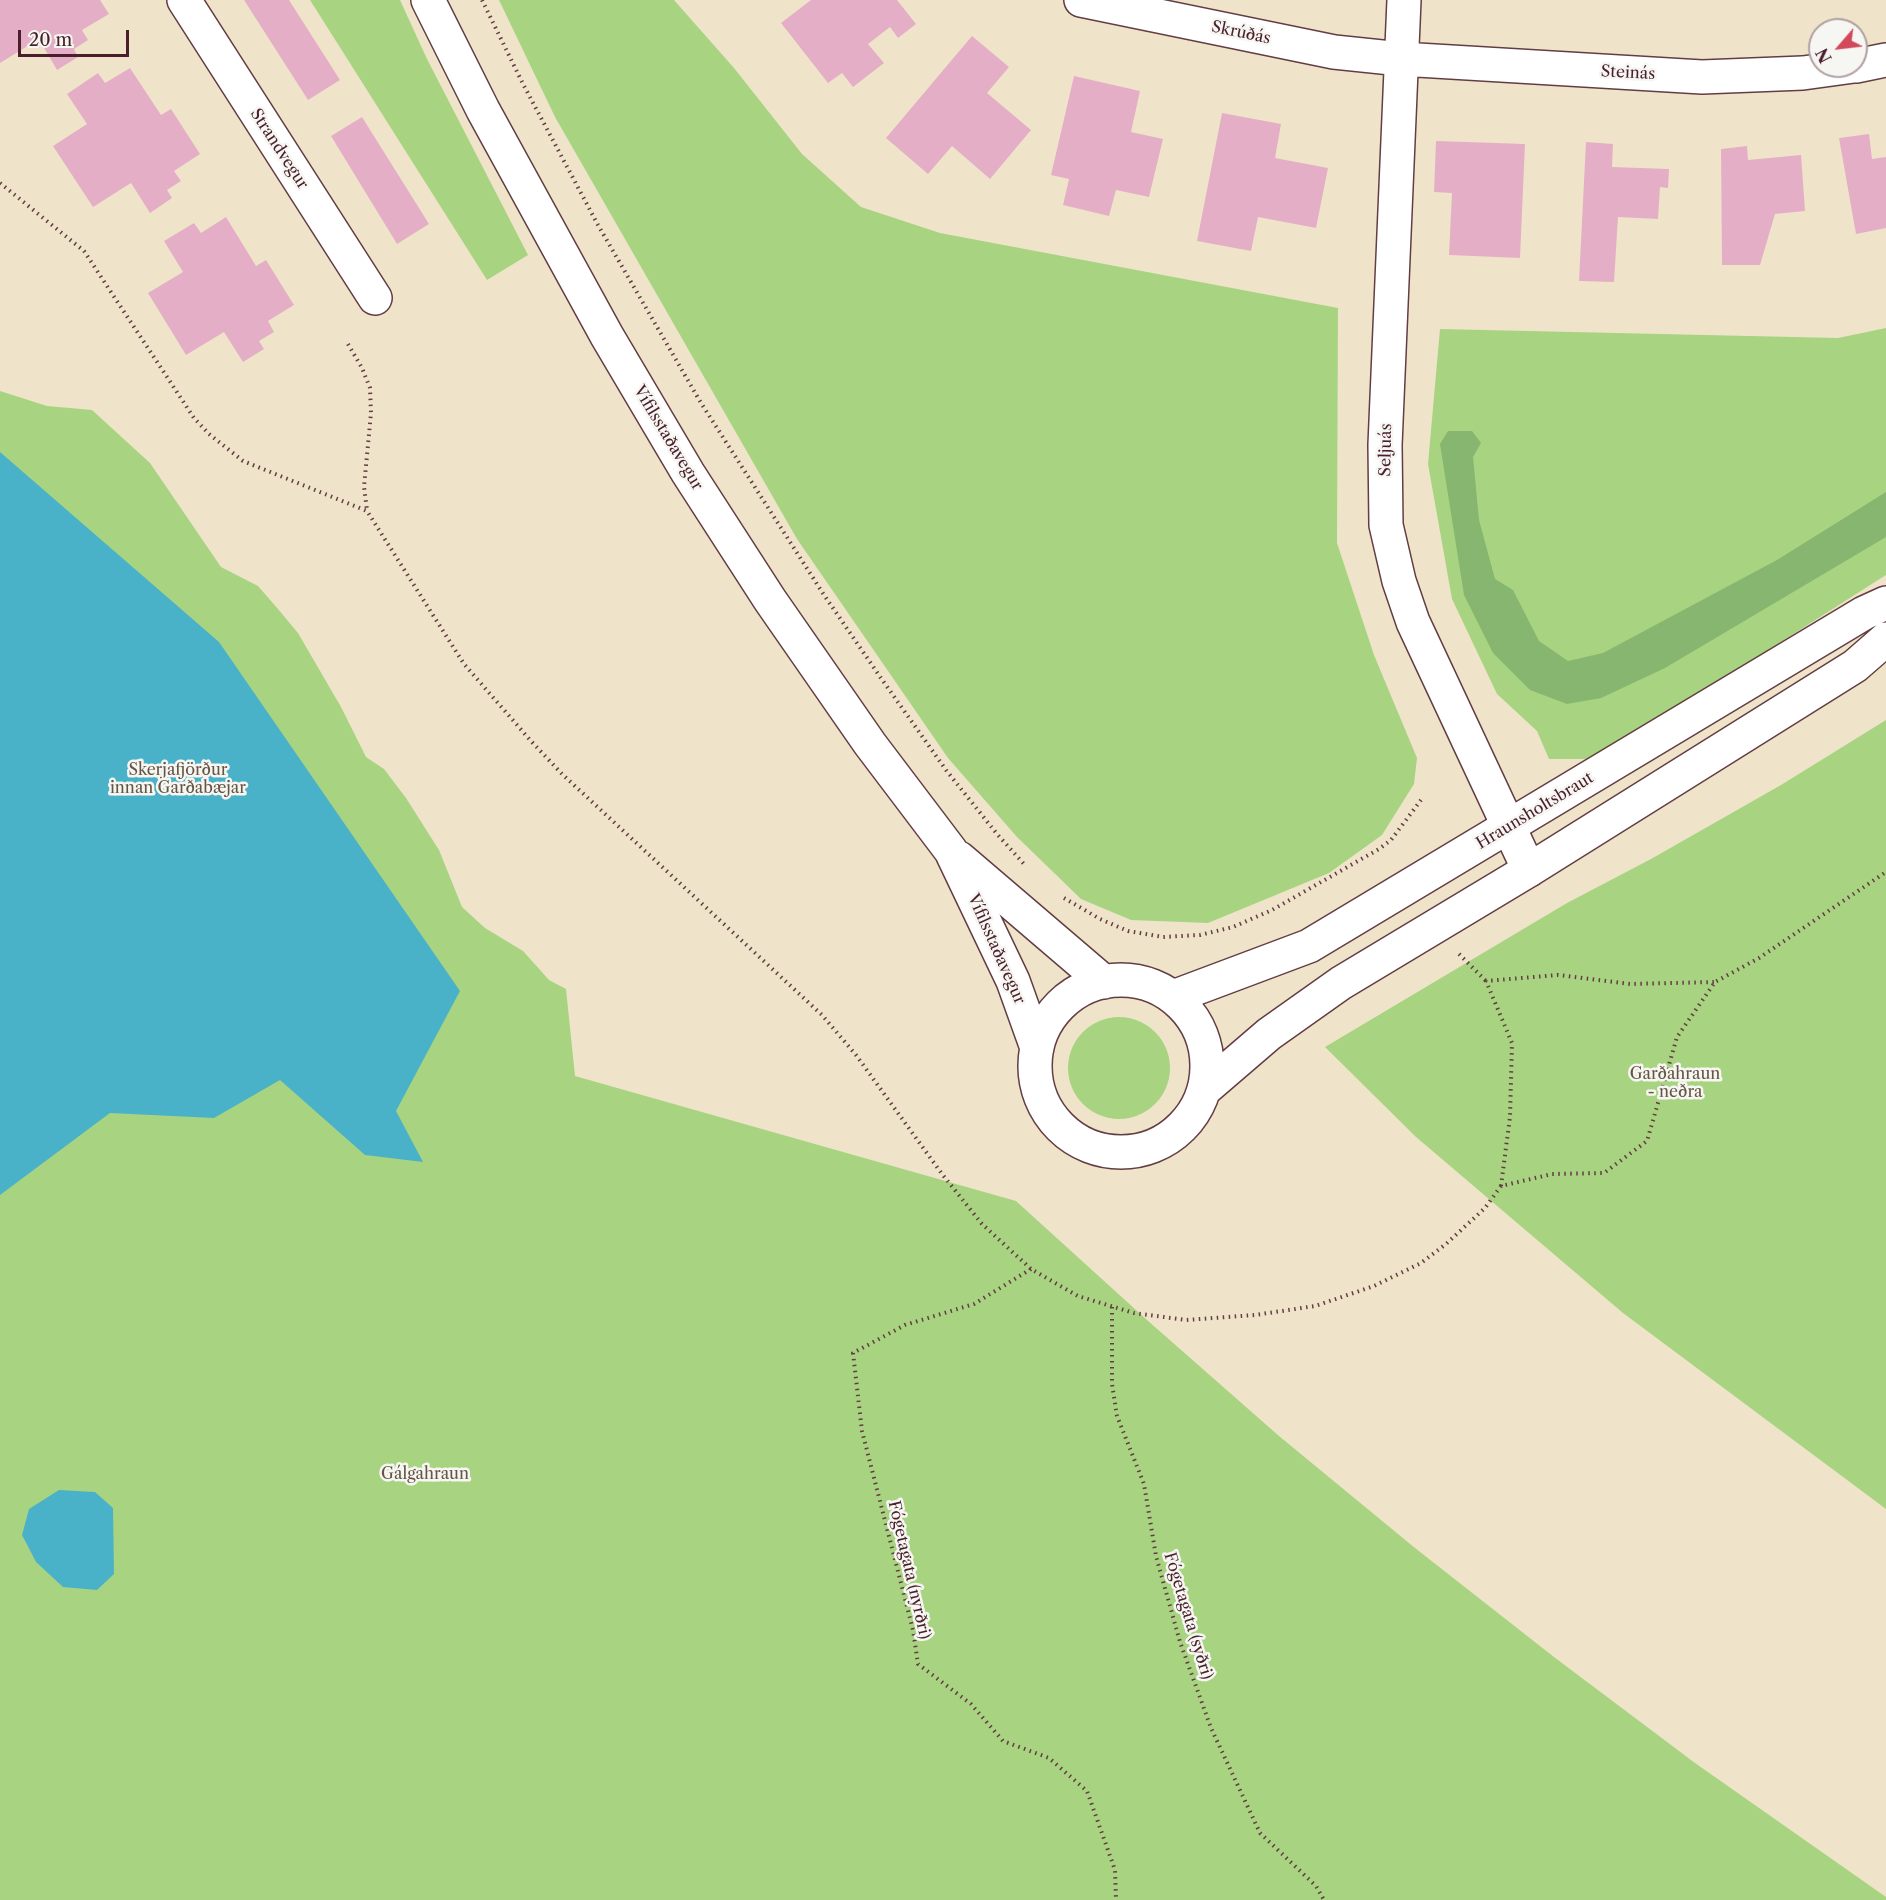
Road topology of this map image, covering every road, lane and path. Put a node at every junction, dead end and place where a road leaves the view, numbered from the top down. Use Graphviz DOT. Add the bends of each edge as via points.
graph roads {
  1 [pos="184,0"];
  2 [pos="428,0"];
  3 [pos="482,0"];
  4 [pos="1081,0"];
  5 [pos="1404,0"];
  6 [pos="1401,59"];
  7 [pos="1886,60"];
  8 [pos="1868,63"];
  9 [pos="1808,72"];
  10 [pos="0,183"];
  11 [pos="375,298"];
  12 [pos="348,344"];
  13 [pos="367,511"];
  14 [pos="1886,603"];
  15 [pos="1886,639"];
  16 [pos="1420,800"];
  17 [pos="1509,826"];
  18 [pos="951,851"];
  19 [pos="1027,866"];
  20 [pos="1529,870"];
  21 [pos="1886,872"];
  22 [pos="1058,893"];
  23 [pos="1455,950"];
  24 [pos="1486,981"];
  25 [pos="1104,982"];
  26 [pos="1715,982"];
  27 [pos="1173,997"];
  28 [pos="1037,1048"];
  29 [pos="1205,1089"];
  30 [pos="1501,1186"];
  31 [pos="1031,1269"];
  32 [pos="1112,1307"];
  33 [pos="1116,1900"];
  34 [pos="1324,1900"];
  1 -- 11 [label="street, Strandvegur"];
  2 -- 18 [label="street, Vífilsstaðavegur" via="483,110 607,336 688,473 850,715"];
  3 -- 19 [label="path" via="598,225 708,413 824,595 940,761"];
  4 -- 6 [label="street, Skrúðás" via="1334,51"];
  5 -- 6 [label="street, Seljuás"];
  6 -- 9 [label="street, Steinás" via="1702,77"];
  6 -- 17 [label="street, Seljuás" via="1385,445 1386,525 1413,622"];
  7 -- 8 [label="street, Steinás"];
  10 -- 13 [label="path" via="84,251 194,418 209,434 243,460"];
  12 -- 13 [label="path" via="370,388 364,487"];
  13 -- 31 [label="path" via="464,664 524,733 562,774 822,1015 982,1224"];
  14 -- 17 [label="street, Hraunsholtsbraut"];
  15 -- 20 [label="street" via="1855,666"];
  16 -- 22 [label="path" via="1391,840 1379,849 1272,910 1233,927 1200,935 1163,937 1128,931"];
  17 -- 20 [label="street, Seljuás"];
  17 -- 27 [label="street, Hraunsholtsbraut" via="1308,946"];
  18 -- 25 [label="street, Vífilsstaðavegur"];
  18 -- 28 [label="street, Vífilsstaðavegur" via="1013,981"];
  20 -- 29 [label="street, Vífilsstaðavegur" via="1341,983 1269,1034"];
  21 -- 26 [label="path" via="1759,958"];
  23 -- 24 [label="path"];
  24 -- 26 [label="path" via="1558,975 1630,984"];
  24 -- 30 [label="path" via="1512,1043 1510,1117"];
  25 -- 27 [label="street, Vífilsstaðavegur" via="1128,980"];
  25 -- 28 [label="street, Vífilsstaðavegur" via="1068,998 1043,1029"];
  26 -- 30 [label="path" via="1677,1037 1647,1141 1604,1173 1552,1174"];
  27 -- 29 [label="street, Vífilsstaðavegur" via="1188,1011 1206,1048"];
  28 -- 29 [label="street, Vífilsstaðavegur" via="1038,1086 1049,1112 1068,1133 1101,1150 1139,1151 1174,1135 1198,1106"];
  30 -- 32 [label="path" via="1485,1208 1421,1263 1374,1286 1315,1306 1186,1320"];
  31 -- 32 [label="path" via="1078,1296"];
  31 -- 33 [label="path, Fógetagata (nyrðri)" via="974,1304 905,1325 853,1353 862,1431 913,1630 918,1664 971,1704 1003,1741 1049,1758 1087,1791 1115,1870"];
  32 -- 34 [label="path, Fógetagata (syðri)" via="1112,1384 1117,1416 1144,1484 1156,1556 1184,1653 1211,1728 1260,1833 1316,1886"];
}
